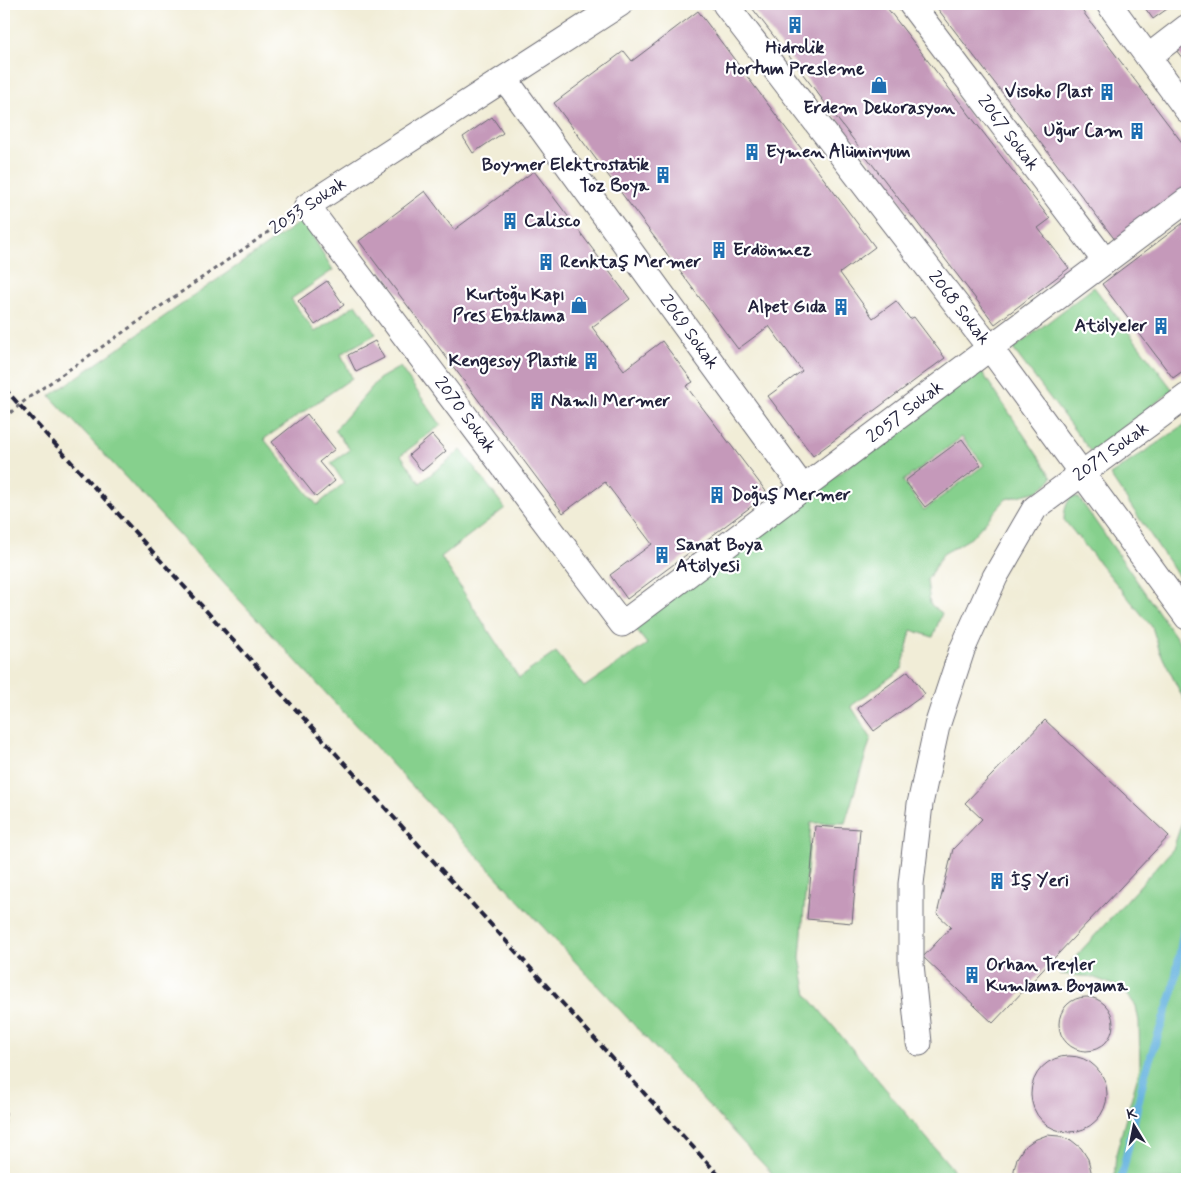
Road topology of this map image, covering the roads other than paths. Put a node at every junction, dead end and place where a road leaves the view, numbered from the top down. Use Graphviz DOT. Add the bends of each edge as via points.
graph roads {
  1 [pos="620,4"];
  2 [pos="725,4"];
  3 [pos="911,4"];
  4 [pos="1109,4"];
  5 [pos="1187,27"];
  6 [pos="1148,57"];
  7 [pos="505,79"];
  8 [pos="1187,110"];
  9 [pos="1187,200"];
  10 [pos="307,206"];
  11 [pos="1105,262"];
  12 [pos="990,348"];
  13 [pos="1187,396"];
  14 [pos="1081,473"];
  15 [pos="803,488"];
  16 [pos="1187,617"];
  17 [pos="622,624"];
  18 [pos="919,1043"];
  1 -- 7 [label="street, 2053 Sokak"];
  2 -- 12 [label="street, 2068 Sokak"];
  3 -- 11 [label="street, 2067 Sokak"];
  4 -- 6 [label="street"];
  5 -- 6 [label="street"];
  6 -- 8 [label="street"];
  7 -- 10 [label="street, 2053 Sokak"];
  7 -- 15 [label="street, 2069 Sokak"];
  9 -- 11 [label="street, 2057 Sokak"];
  10 -- 17 [label="street, 2070 Sokak"];
  11 -- 12 [label="street, 2057 Sokak"];
  12 -- 14 [label="street, 2068 Sokak"];
  12 -- 15 [label="street, 2057 Sokak"];
  13 -- 14 [label="street, 2071 Sokak"];
  14 -- 16 [label="street, 2068 Sokak"];
  14 -- 18 [label="street, 2071 Sokak" via="1035,508 995,577 962,650 937,726 920,804 911,884 911,964"];
  15 -- 17 [label="street, 2057 Sokak"];
}
